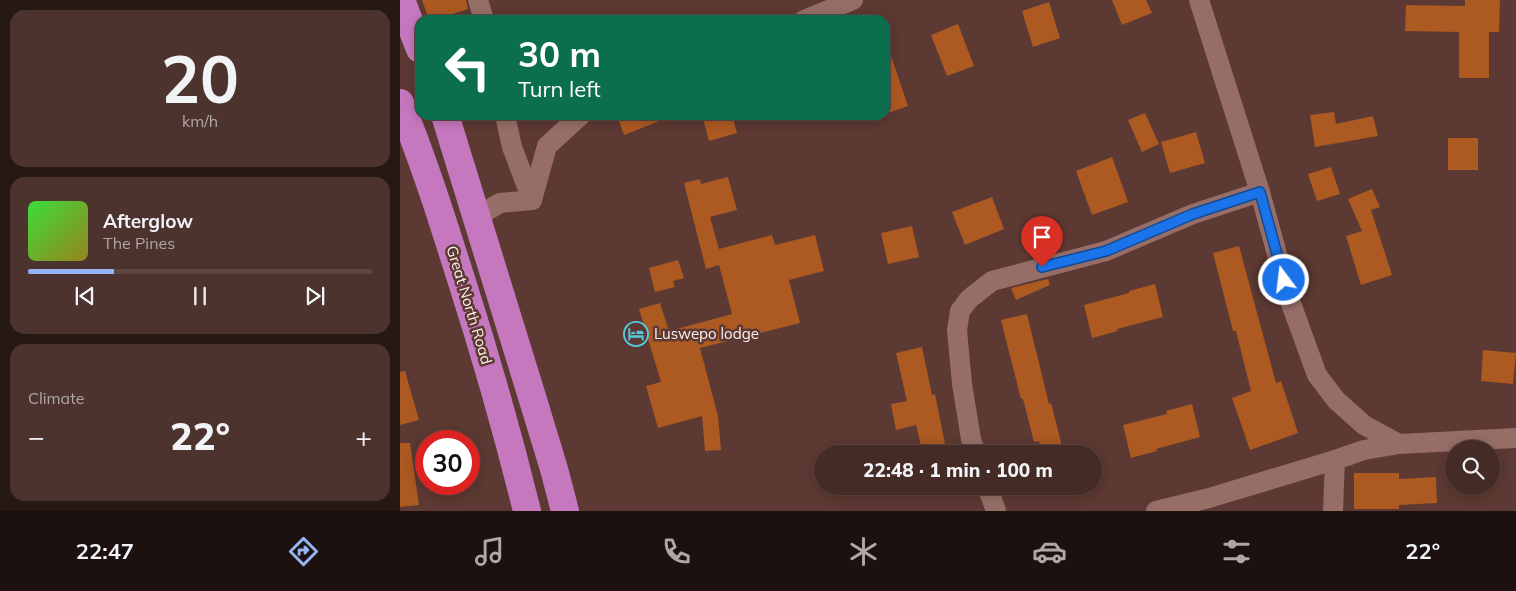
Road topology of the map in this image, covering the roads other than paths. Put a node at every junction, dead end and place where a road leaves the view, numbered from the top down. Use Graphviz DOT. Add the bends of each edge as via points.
graph roads {
  1 [pos="401,0"];
  2 [pos="478,0"];
  3 [pos="853,0"];
  4 [pos="1199,0"];
  5 [pos="482,15"];
  6 [pos="816,15"];
  7 [pos="415,36"];
  8 [pos="400,103"];
  9 [pos="447,120"];
  10 [pos="506,120"];
  11 [pos="576,120"];
  12 [pos="1260,192"];
  13 [pos="532,200"];
  14 [pos="476,217"];
  15 [pos="1516,438"];
  16 [pos="1399,444"];
  17 [pos="974,445"];
  18 [pos="1335,460"];
  19 [pos="990,495"];
  20 [pos="527,511"];
  21 [pos="564,511"];
  22 [pos="996,511"];
  23 [pos="1156,511"];
  24 [pos="1333,511"];
  1 -- 7 [label="highway"];
  2 -- 5 [label="street"];
  3 -- 6 [label="street"];
  4 -- 12 [label="street"];
  8 -- 20 [label="highway, Great North Road" via="444,224 476,326"];
  9 -- 14 [label="highway"];
  10 -- 13 [label="street" via="512,147"];
  11 -- 13 [label="street" via="547,146"];
  12 -- 16 [label="street" via="1289,298 1317,375 1336,400 1364,425"];
  12 -- 17 [label="street" via="1193,214 1106,251 992,281 969,299 960,311 957,330 962,384"];
  13 -- 14 [label="street" via="500,203"];
  14 -- 21 [label="highway"];
  15 -- 16 [label="street"];
  16 -- 18 [label="street" via="1364,450"];
  18 -- 23 [label="street"];
  18 -- 24 [label="street"];
  19 -- 22 [label="street"];
}
